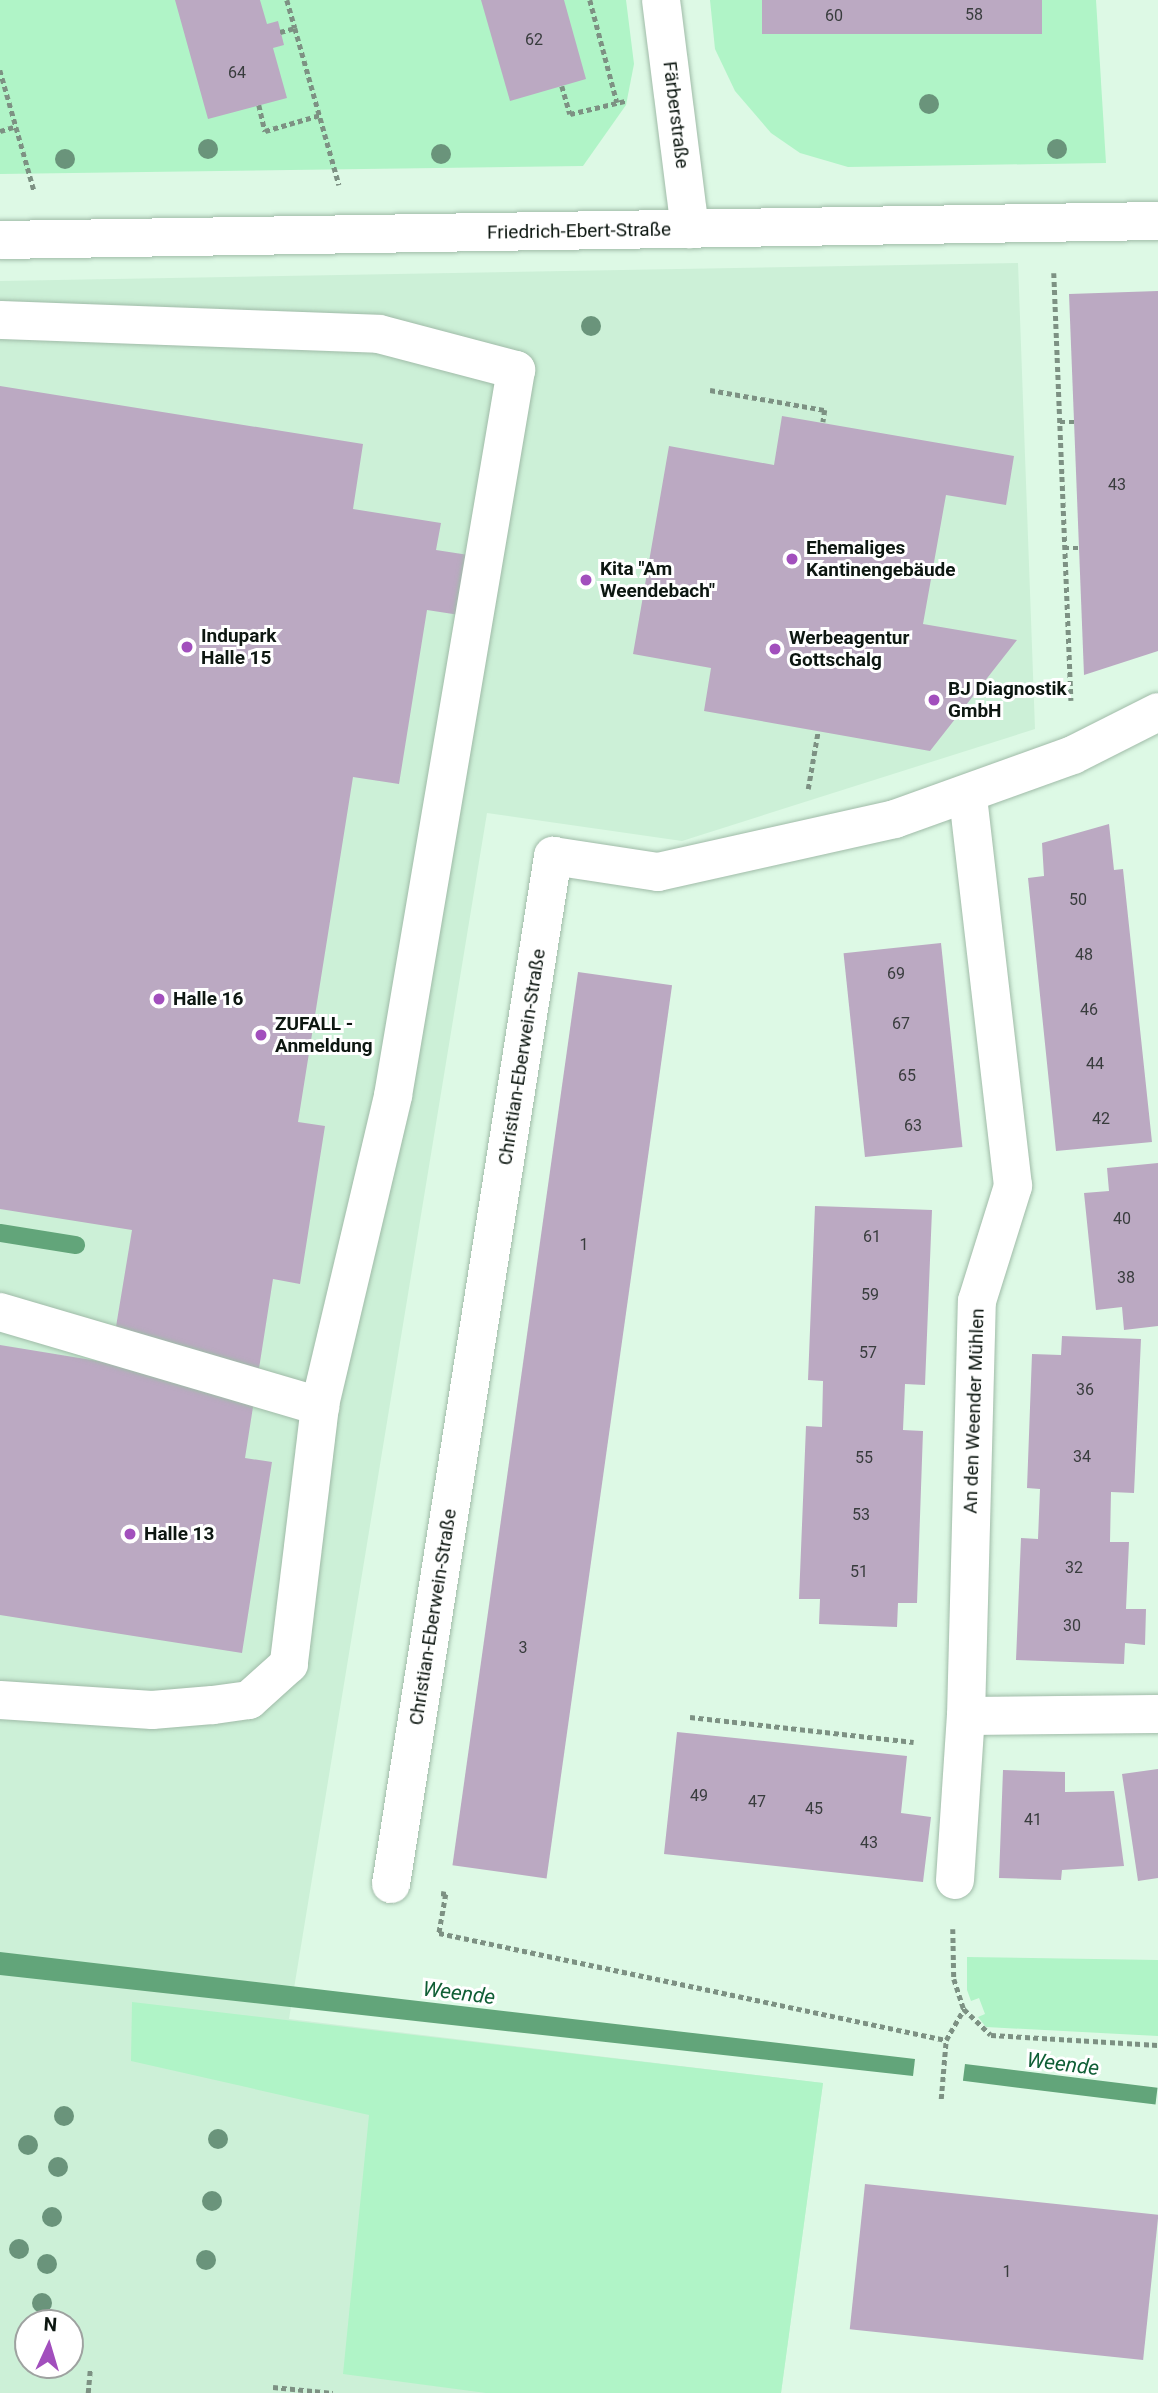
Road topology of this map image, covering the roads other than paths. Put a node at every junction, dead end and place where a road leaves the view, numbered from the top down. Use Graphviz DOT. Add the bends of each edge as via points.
graph roads {
  1 [pos="662,0"];
  2 [pos="1158,220"];
  3 [pos="690,229"];
  4 [pos="0,240"];
  5 [pos="0,320"];
  6 [pos="1158,712"];
  7 [pos="968,796"];
  8 [pos="0,1312"];
  9 [pos="320,1406"];
  10 [pos="0,1700"];
  11 [pos="1158,1714"];
  12 [pos="965,1731"];
  13 [pos="955,1880"];
  14 [pos="391,1884"];
  1 -- 3 [label="street, Färberstraße"];
  2 -- 3 [label="street, Friedrich-Ebert-Straße"];
  3 -- 4 [label="street, Friedrich-Ebert-Straße"];
  5 -- 9 [label="street" via="379,334 516,370 393,1096"];
  6 -- 7 [label="street, Christian-Eberwein-Straße" via="1073,755"];
  7 -- 12 [label="street, An den Weender Mühlen" via="1013,1186 977,1301"];
  7 -- 14 [label="street, Christian-Eberwein-Straße" via="658,872 554,856"];
  8 -- 9 [label="street"];
  9 -- 10 [label="street" via="289,1664 249,1700 212,1705 152,1710"];
  11 -- 12 [label="street"];
  12 -- 13 [label="street, An den Weender Mühlen"];
}
